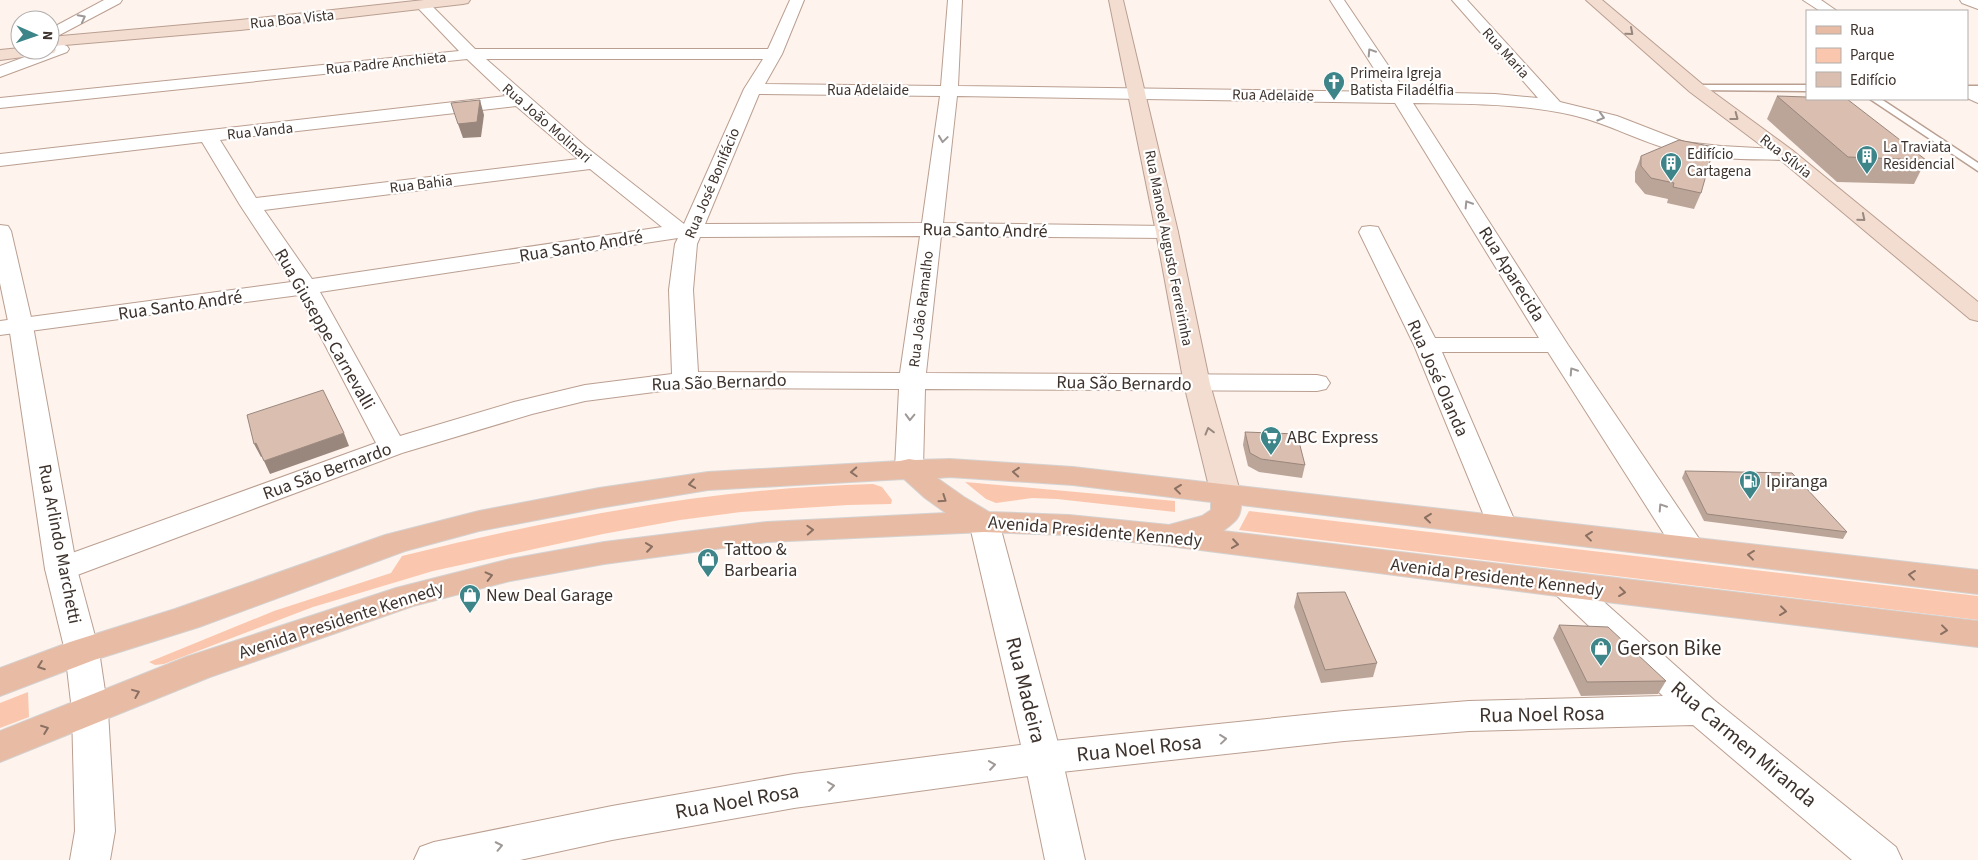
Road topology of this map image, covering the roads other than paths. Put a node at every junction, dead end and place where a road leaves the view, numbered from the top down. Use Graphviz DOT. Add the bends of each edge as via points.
graph roads {
  1 [pos="116,0"];
  2 [pos="459,0"];
  3 [pos="797,0"];
  4 [pos="954,0"];
  5 [pos="1116,0"];
  6 [pos="1337,0"];
  7 [pos="1459,0"];
  8 [pos="1593,0"];
  9 [pos="1810,0"];
  10 [pos="1967,0"];
  11 [pos="423,5"];
  12 [pos="1978,5"];
  13 [pos="1828,10"];
  14 [pos="60,40"];
  15 [pos="60,43"];
  16 [pos="472,54"];
  17 [pos="774,54"];
  18 [pos="23,60"];
  19 [pos="0,72"];
  20 [pos="1696,88"];
  21 [pos="1806,88"];
  22 [pos="753,90"];
  23 [pos="949,91"];
  24 [pos="1137,93"];
  25 [pos="1400,96"];
  26 [pos="519,100"];
  27 [pos="1877,100"];
  28 [pos="0,103"];
  29 [pos="1554,106"];
  30 [pos="208,136"];
  31 [pos="1785,154"];
  32 [pos="0,160"];
  33 [pos="592,163"];
  34 [pos="1978,168"];
  35 [pos="250,205"];
  36 [pos="931,229"];
  37 [pos="0,230"];
  38 [pos="686,231"];
  39 [pos="1167,232"];
  40 [pos="1370,232"];
  41 [pos="306,287"];
  42 [pos="1978,314"];
  43 [pos="11,327"];
  44 [pos="1426,345"];
  45 [pos="1556,345"];
  46 [pos="685,380"];
  47 [pos="912,380"];
  48 [pos="1317,383"];
  49 [pos="1197,384"];
  50 [pos="392,447"];
  51 [pos="908,468"];
  52 [pos="1226,495"];
  53 [pos="984,522"];
  54 [pos="1502,526"];
  55 [pos="1169,535"];
  56 [pos="1689,548"];
  57 [pos="61,569"];
  58 [pos="1978,582"];
  59 [pos="1565,585"];
  60 [pos="1978,634"];
  61 [pos="82,651"];
  62 [pos="0,682"];
  63 [pos="1701,710"];
  64 [pos="90,711"];
  65 [pos="0,747"];
  66 [pos="1043,758"];
  67 [pos="90,860"];
  68 [pos="434,860"];
  69 [pos="1065,860"];
  70 [pos="1882,860"];
  14 -- 1 [label="street, one-way"];
  2 -- 11 [label="main road, Rua Boa Vista"];
  3 -- 17 [label="street, Rua José Bonifácio"];
  4 -- 23 [label="street, Rua João Ramalho"];
  5 -- 24 [label="main road, Rua Manoel Augusto Ferreirinha"];
  25 -- 6 [label="street, Rua Aparecida, one-way"];
  7 -- 29 [label="street, Rua Maria"];
  8 -- 20 [label="main road, Rua Sílvia, one-way"];
  9 -- 13 [label="street"];
  10 -- 12 [label="street"];
  11 -- 15 [label="main road, Rua Boa Vista"];
  11 -- 16 [label="street, Rua João Molinari"];
  16 -- 17 [label="street, Rua Padre Anchieta"];
  16 -- 26 [label="street, Rua João Molinari"];
  16 -- 28 [label="street, Rua Padre Anchieta"];
  17 -- 22 [label="street, Rua José Bonifácio"];
  18 -- 19 [label="street"];
  20 -- 21 [label="lane"];
  20 -- 31 [label="main road, Rua Sílvia, one-way"];
  22 -- 23 [label="street, Rua Adelaide"];
  22 -- 38 [label="street, Rua José Bonifácio"];
  23 -- 24 [label="street, Rua Adelaide"];
  23 -- 36 [label="street, Rua João Ramalho, one-way"];
  24 -- 25 [label="street, Rua Adelaide"];
  24 -- 39 [label="main road, Rua Manoel Augusto Ferreirinha"];
  25 -- 29 [label="street, Rua Adelaide" via="1495,99"];
  45 -- 25 [label="street, Rua Aparecida, one-way"];
  26 -- 30 [label="street, Rua Vanda"];
  26 -- 33 [label="street, Rua João Molinari"];
  27 -- 34 [label="lane"];
  29 -- 31 [label="street, Rua Adelaide, one-way" via="1600,116 1682,147"];
  30 -- 32 [label="street, Rua Vanda"];
  30 -- 35 [label="street, Rua Giuseppe Carnevalli"];
  31 -- 42 [label="main road, Rua Sílvia, one-way"];
  33 -- 35 [label="street, Rua Bahia"];
  33 -- 38 [label="street, Rua João Molinari"];
  35 -- 41 [label="street, Rua Giuseppe Carnevalli"];
  36 -- 38 [label="street, Rua Santo André"];
  36 -- 39 [label="street, Rua Santo André"];
  36 -- 47 [label="street, Rua João Ramalho"];
  37 -- 43 [label="street, Rua Arlindo Marchetti"];
  38 -- 41 [label="street, Rua Santo André"];
  38 -- 46 [label="street, Rua José Bonifácio" via="681,290"];
  39 -- 49 [label="main road, Rua Manoel Augusto Ferreirinha"];
  40 -- 44 [label="street, Rua José Olanda"];
  41 -- 43 [label="street, Rua Santo André"];
  41 -- 50 [label="street, Rua Giuseppe Carnevalli"];
  43 -- 57 [label="street, Rua Arlindo Marchetti"];
  44 -- 45 [label="street"];
  44 -- 54 [label="street, Rua José Olanda"];
  56 -- 45 [label="street, Rua Aparecida, one-way"];
  46 -- 47 [label="street, Rua São Bernardo"];
  46 -- 50 [label="street, Rua São Bernardo" via="585,393"];
  47 -- 49 [label="street, Rua São Bernardo"];
  47 -- 51 [label="street, Rua João Ramalho, one-way"];
  48 -- 49 [label="street, Rua São Bernardo"];
  52 -- 49 [label="main road, Rua Manoel Augusto Ferreirinha, one-way"];
  50 -- 57 [label="street, Rua São Bernardo"];
  52 -- 51 [label="main road, one-way" via="1038,474"];
  51 -- 53 [label="main road, one-way" via="930,490"];
  51 -- 61 [label="main road, one-way" via="708,482 599,498 479,521 396,543 187,618"];
  54 -- 52 [label="main road, one-way"];
  52 -- 55 [label="main road" via="1226,514 1212,524"];
  53 -- 55 [label="main road, Avenida Presidente Kennedy" via="1069,525"];
  64 -- 53 [label="main road, Avenida Presidente Kennedy, one-way" via="198,667 398,599 510,570 604,553 767,532"];
  53 -- 66 [label="street, Rua Madeira"];
  56 -- 54 [label="main road, one-way"];
  55 -- 59 [label="main road, Avenida Presidente Kennedy, one-way"];
  58 -- 56 [label="main road, one-way"];
  57 -- 61 [label="street, Rua Arlindo Marchetti"];
  59 -- 60 [label="main road, Avenida Presidente Kennedy, one-way"];
  59 -- 63 [label="street, Rua Carmen Miranda"];
  61 -- 62 [label="main road, one-way"];
  61 -- 64 [label="street, Rua Arlindo Marchetti"];
  66 -- 63 [label="street, Rua Noel Rosa, one-way" via="1469,716"];
  63 -- 70 [label="street, Rua Carmen Miranda"];
  65 -- 64 [label="main road, Avenida Presidente Kennedy, one-way"];
  64 -- 67 [label="street, Rua Arlindo Marchetti" via="95,831"];
  68 -- 66 [label="street, Rua Noel Rosa, one-way" via="612,823 794,791"];
  66 -- 69 [label="street, Rua Madeira"];
}
